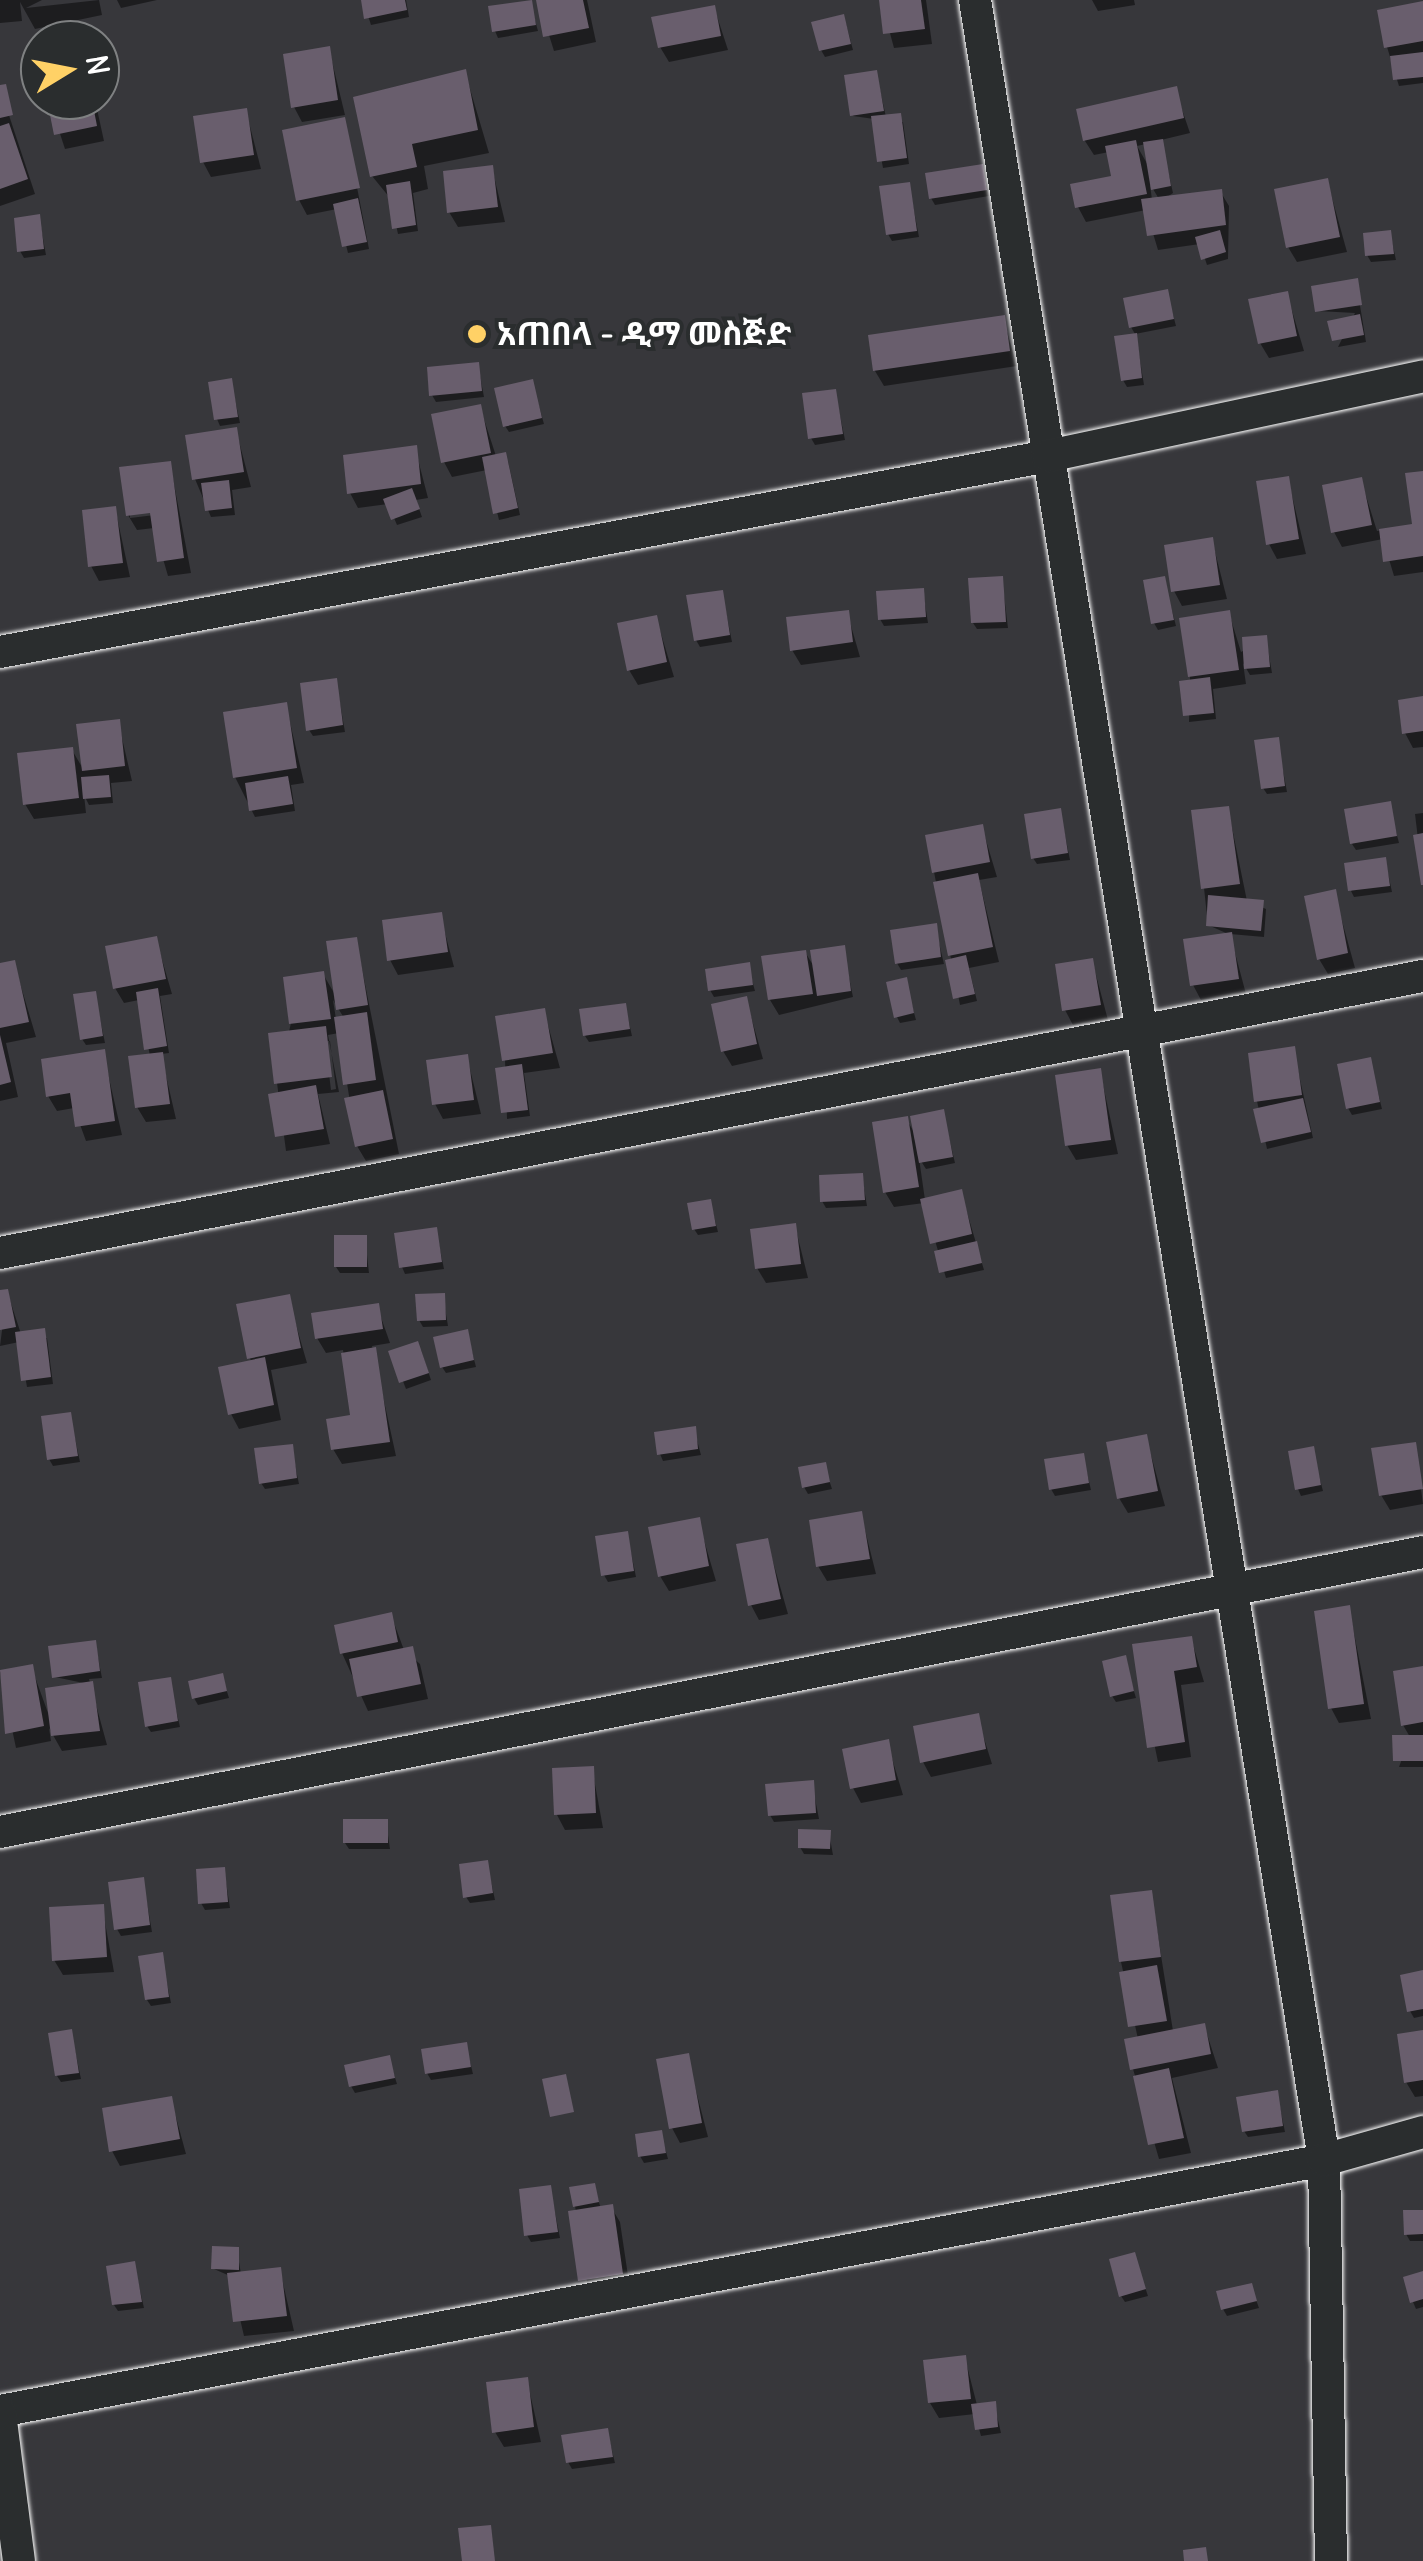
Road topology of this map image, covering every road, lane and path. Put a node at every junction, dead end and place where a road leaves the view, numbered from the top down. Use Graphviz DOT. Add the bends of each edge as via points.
graph roads {
  1 [pos="975,0"];
  2 [pos="1423,376"];
  3 [pos="1048,456"];
  4 [pos="0,652"];
  5 [pos="1423,976"];
  6 [pos="1142,1030"];
  7 [pos="0,1253"];
  8 [pos="1423,1552"];
  9 [pos="1232,1591"];
  10 [pos="0,1832"];
  11 [pos="1423,2132"];
  12 [pos="1324,2160"];
  13 [pos="0,2412"];
  14 [pos="19,2561"];
  15 [pos="1331,2561"];
  1 -- 3 [label="street"];
  2 -- 3 [label="street"];
  3 -- 4 [label="street"];
  3 -- 6 [label="street"];
  5 -- 6 [label="street"];
  6 -- 7 [label="street"];
  6 -- 9 [label="street"];
  8 -- 9 [label="street"];
  9 -- 10 [label="street"];
  9 -- 12 [label="street"];
  11 -- 12 [label="street"];
  12 -- 13 [label="street"];
  12 -- 15 [label="street"];
  13 -- 14 [label="street"];
}
